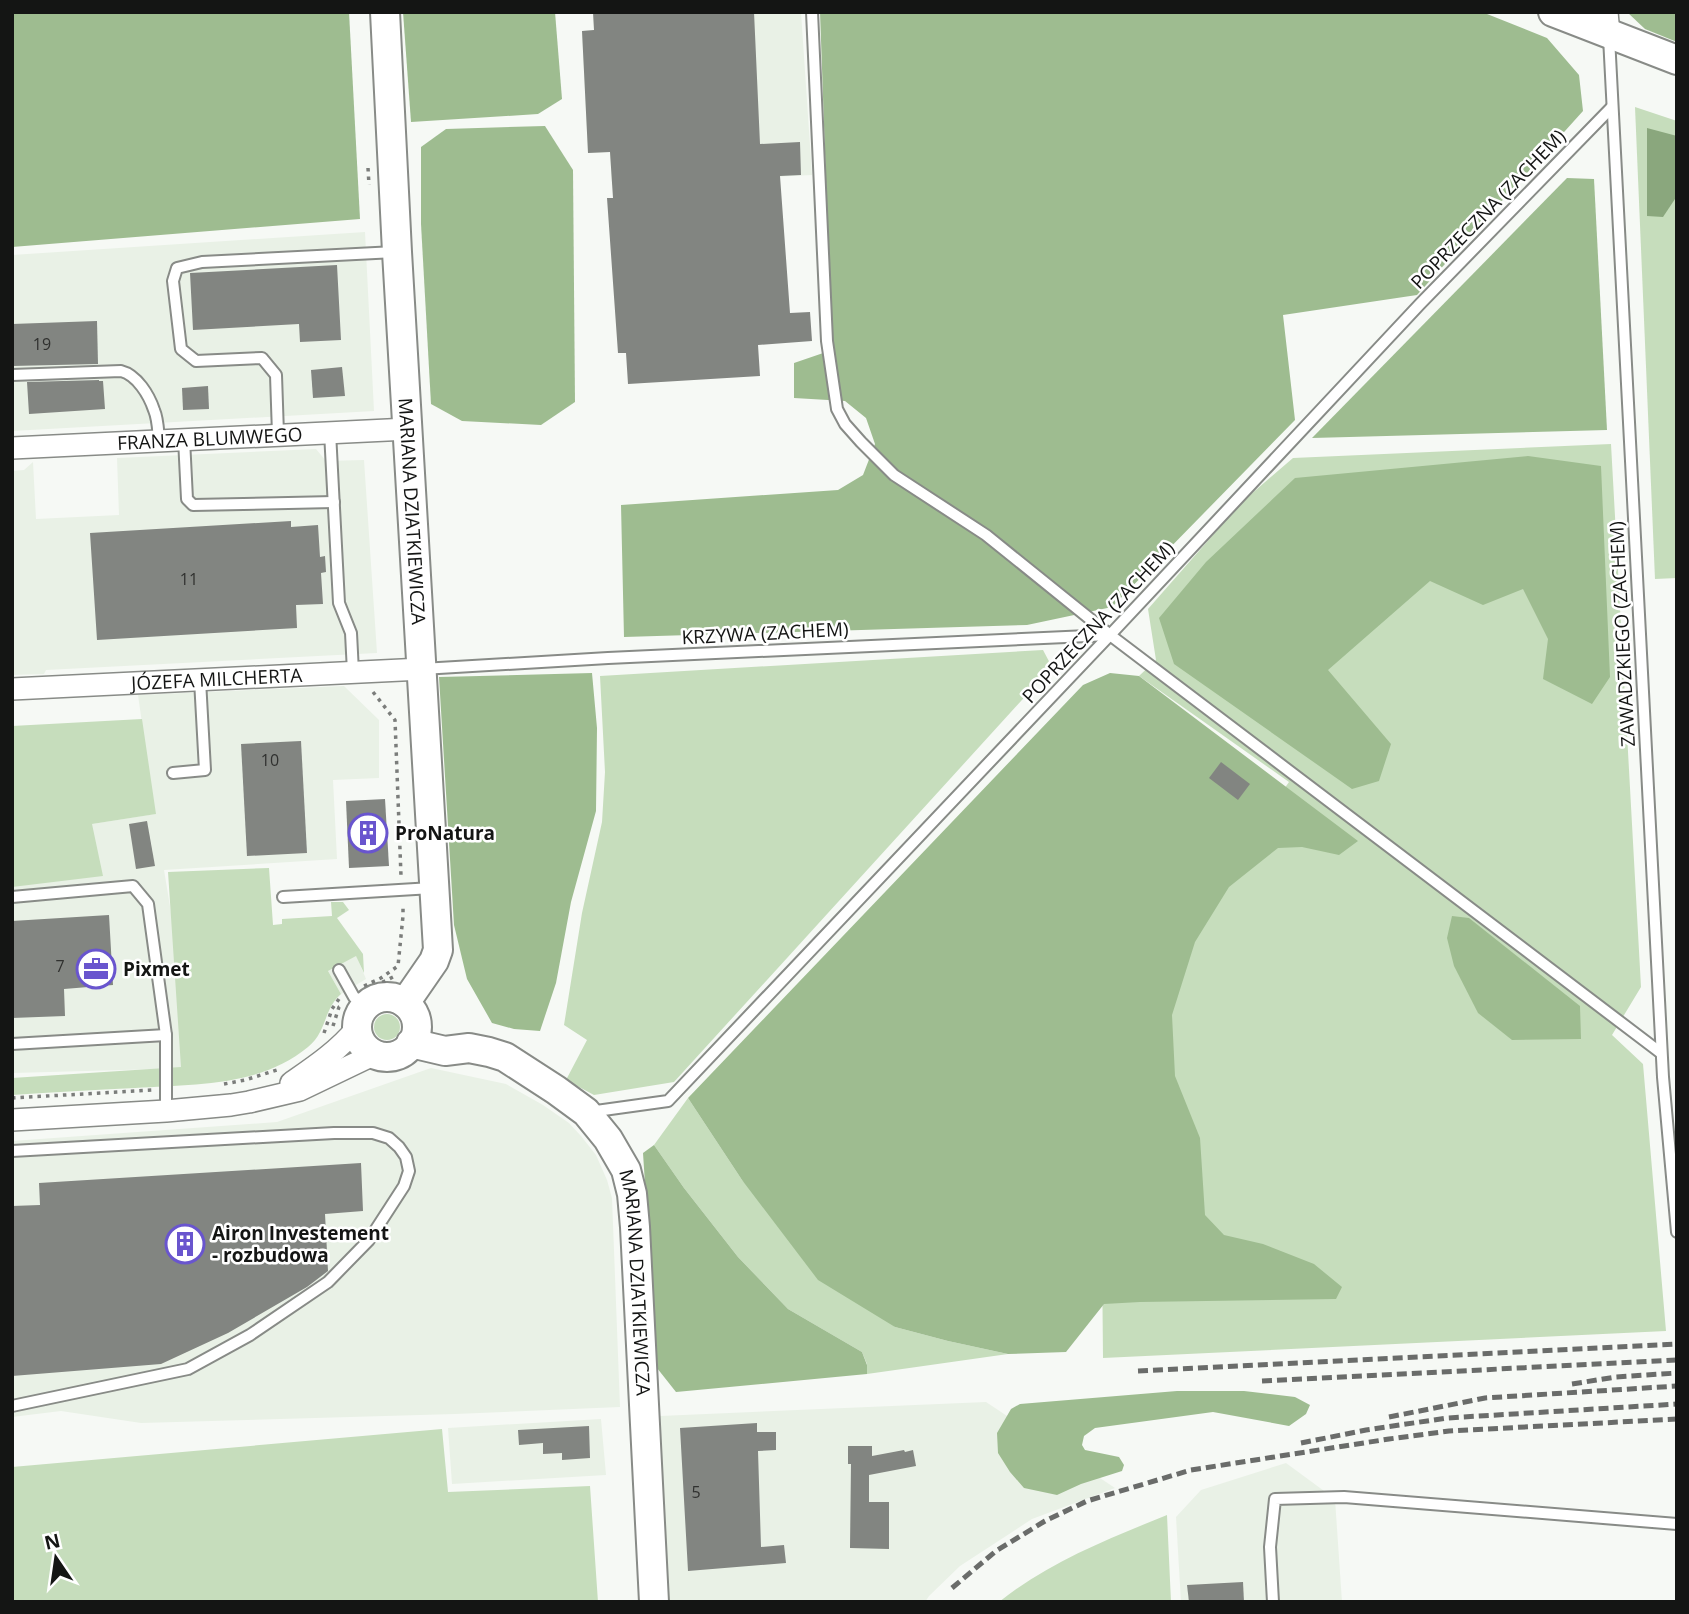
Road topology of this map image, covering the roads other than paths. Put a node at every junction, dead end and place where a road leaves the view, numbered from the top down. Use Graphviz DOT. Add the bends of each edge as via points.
graph roads {
  1 [pos="385,12"];
  2 [pos="812,12"];
  3 [pos="1553,12"];
  4 [pos="1608,23"];
  5 [pos="1677,60"];
  6 [pos="1612,107"];
  7 [pos="397,252"];
  8 [pos="12,375"];
  9 [pos="408,429"];
  10 [pos="330,432"];
  11 [pos="278,434"];
  12 [pos="184,439"];
  13 [pos="159,440"];
  14 [pos="12,448"];
  15 [pos="334,502"];
  16 [pos="1110,635"];
  17 [pos="422,669"];
  18 [pos="362,672"];
  19 [pos="200,680"];
  20 [pos="12,689"];
  21 [pos="173,773"];
  22 [pos="435,888"];
  23 [pos="12,897"];
  24 [pos="283,897"];
  25 [pos="339,970"];
  26 [pos="357,1006"];
  27 [pos="411,1024"];
  28 [pos="166,1035"];
  29 [pos="12,1044"];
  30 [pos="1661,1053"];
  31 [pos="375,1055"];
  32 [pos="272,1096"];
  33 [pos="166,1111"];
  34 [pos="586,1112"];
  35 [pos="12,1120"];
  36 [pos="12,1151"];
  37 [pos="1677,1232"];
  38 [pos="12,1406"];
  39 [pos="1677,1524"];
  40 [pos="654,1602"];
  41 [pos="1273,1602"];
  1 -- 7 [label="street, MARIANA DZIATKIEWICZA"];
  2 -- 16 [label="lane" via="827,341 837,409 845,424 894,475 986,535"];
  3 -- 4 [label="street"];
  4 -- 5 [label="street"];
  4 -- 6 [label="lane, ZAWADZKIEGO (ZACHEM)"];
  6 -- 16 [label="lane, POPRZECZNA (ZACHEM)"];
  6 -- 30 [label="lane, ZAWADZKIEGO (ZACHEM)"];
  7 -- 9 [label="street, MARIANA DZIATKIEWICZA"];
  7 -- 11 [label="lane" via="202,262 177,268 173,281 181,349 196,361 262,358 276,375"];
  8 -- 13 [label="lane" via="130,373 155,411"];
  9 -- 10 [label="street, FRANZA BLUMWEGO"];
  9 -- 17 [label="street, MARIANA DZIATKIEWICZA"];
  10 -- 11 [label="street, FRANZA BLUMWEGO"];
  10 -- 15 [label="lane"];
  11 -- 12 [label="street, FRANZA BLUMWEGO"];
  12 -- 13 [label="street, FRANZA BLUMWEGO"];
  12 -- 15 [label="lane" via="187,499 193,505"];
  13 -- 14 [label="street, FRANZA BLUMWEGO"];
  15 -- 18 [label="lane" via="339,603"];
  16 -- 17 [label="lane, KRZYWA (ZACHEM)"];
  16 -- 30 [label="lane"];
  16 -- 34 [label="lane, POPRZECZNA (ZACHEM)" via="668,1101"];
  17 -- 18 [label="street, JÓZEFA MILCHERTA"];
  17 -- 22 [label="street, MARIANA DZIATKIEWICZA"];
  18 -- 19 [label="street, JÓZEFA MILCHERTA"];
  19 -- 20 [label="street, JÓZEFA MILCHERTA"];
  19 -- 21 [label="lane" via="205,770"];
  22 -- 24 [label="lane"];
  22 -- 27 [label="street, MARIANA DZIATKIEWICZA" via="438,950"];
  23 -- 28 [label="lane" via="133,886 148,904"];
  25 -- 26 [label="lane"];
  26 -- 27 [label="street" via="378,998 400,999"];
  26 -- 31 [label="street" via="363,1045"];
  26 -- 32 [label="street" via="346,1042"];
  27 -- 31 [label="street" via="406,1050 394,1056"];
  27 -- 34 [label="street, MARIANA DZIATKIEWICZA" via="447,1032 469,1048 505,1057"];
  28 -- 29 [label="lane"];
  28 -- 33 [label="lane"];
  30 -- 37 [label="lane, ZAWADZKIEGO (ZACHEM)"];
  31 -- 32 [label="street" via="300,1090"];
  32 -- 33 [label="street"];
  33 -- 35 [label="street"];
  34 -- 40 [label="street, MARIANA DZIATKIEWICZA" via="619,1157 632,1194"];
  36 -- 38 [label="lane" via="373,1133 400,1147 409,1171 369,1240 328,1282 250,1335 188,1369"];
  39 -- 41 [label="lane" via="1344,1497 1275,1499 1270,1547"];
}
